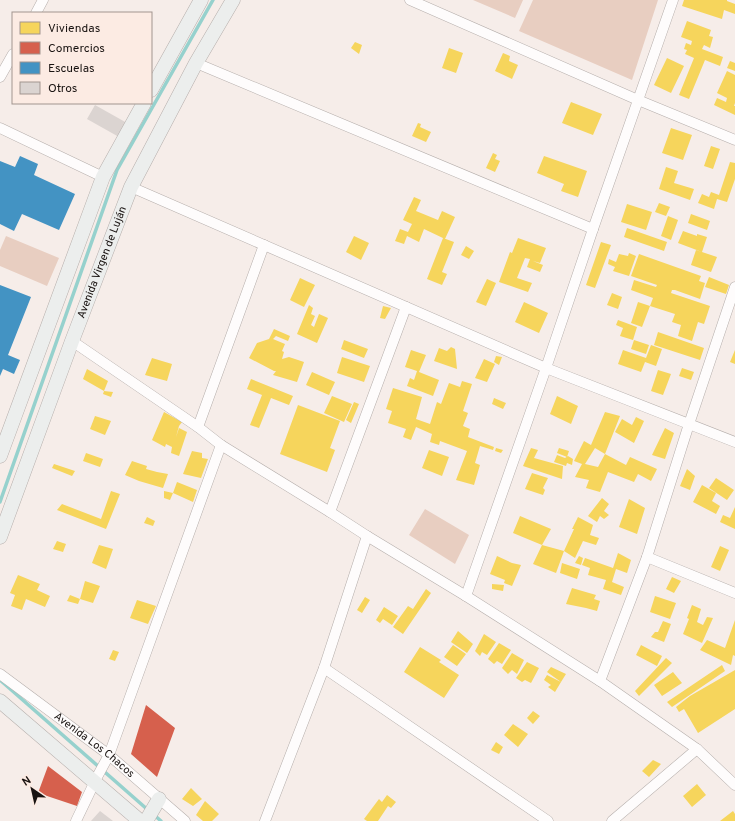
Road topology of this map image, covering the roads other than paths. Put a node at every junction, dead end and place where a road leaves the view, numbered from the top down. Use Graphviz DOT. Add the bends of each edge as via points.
graph roads {
  1 [pos="43,0"];
  2 [pos="201,0"];
  3 [pos="233,0"];
  4 [pos="410,0"];
  5 [pos="673,0"];
  6 [pos="37,12"];
  7 [pos="12,56"];
  8 [pos="196,63"];
  9 [pos="0,77"];
  10 [pos="152,88"];
  11 [pos="638,100"];
  12 [pos="143,104"];
  13 [pos="0,128"];
  14 [pos="735,140"];
  15 [pos="103,177"];
  16 [pos="131,187"];
  17 [pos="593,229"];
  18 [pos="264,245"];
  19 [pos="735,287"];
  20 [pos="406,307"];
  21 [pos="72,342"];
  22 [pos="546,368"];
  23 [pos="688,424"];
  24 [pos="198,427"];
  25 [pos="735,442"];
  26 [pos="222,445"];
  27 [pos="0,456"];
  28 [pos="330,512"];
  29 [pos="367,536"];
  30 [pos="0,537"];
  31 [pos="647,557"];
  32 [pos="735,593"];
  33 [pos="466,596"];
  34 [pos="324,668"];
  35 [pos="0,674"];
  36 [pos="600,681"];
  37 [pos="0,701"];
  38 [pos="697,749"];
  39 [pos="107,758"];
  40 [pos="96,779"];
  41 [pos="735,785"];
  42 [pos="157,802"];
  43 [pos="145,820"];
  44 [pos="76,821"];
  45 [pos="185,821"];
  46 [pos="265,821"];
  47 [pos="548,821"];
  48 [pos="612,821"];
  1 -- 6 [label="street"];
  2 -- 10 [label="main road"];
  3 -- 8 [label="main road, Avenida Virgen de Luján"];
  4 -- 11 [label="street"];
  5 -- 11 [label="street"];
  7 -- 9 [label="street"];
  8 -- 16 [label="main road, Avenida Virgen de Luján"];
  8 -- 17 [label="street"];
  11 -- 14 [label="street"];
  11 -- 17 [label="street"];
  12 -- 15 [label="main road"];
  13 -- 15 [label="street"];
  15 -- 27 [label="main road"];
  16 -- 18 [label="street"];
  16 -- 21 [label="main road, Avenida Virgen de Luján"];
  17 -- 22 [label="street"];
  18 -- 20 [label="street"];
  18 -- 24 [label="street"];
  19 -- 23 [label="street"];
  20 -- 22 [label="street"];
  20 -- 28 [label="street"];
  21 -- 24 [label="street"];
  21 -- 30 [label="main road, Avenida Virgen de Luján"];
  22 -- 23 [label="street"];
  22 -- 33 [label="street"];
  23 -- 25 [label="street"];
  23 -- 31 [label="street"];
  24 -- 26 [label="street"];
  26 -- 28 [label="street"];
  26 -- 39 [label="street"];
  28 -- 29 [label="street"];
  29 -- 33 [label="street"];
  29 -- 34 [label="street"];
  31 -- 32 [label="street"];
  31 -- 36 [label="street"];
  33 -- 36 [label="street"];
  34 -- 46 [label="street"];
  34 -- 47 [label="street"];
  35 -- 39 [label="street, Avenida Los Chacos"];
  36 -- 38 [label="street"];
  37 -- 40 [label="main road"];
  38 -- 41 [label="street"];
  38 -- 48 [label="street"];
  39 -- 40 [label="street"];
  39 -- 42 [label="street, Avenida Los Chacos"];
  40 -- 43 [label="main road"];
  40 -- 44 [label="street"];
  42 -- 43 [label="main road"];
  42 -- 45 [label="street, Avenida Los Chacos"];
}
